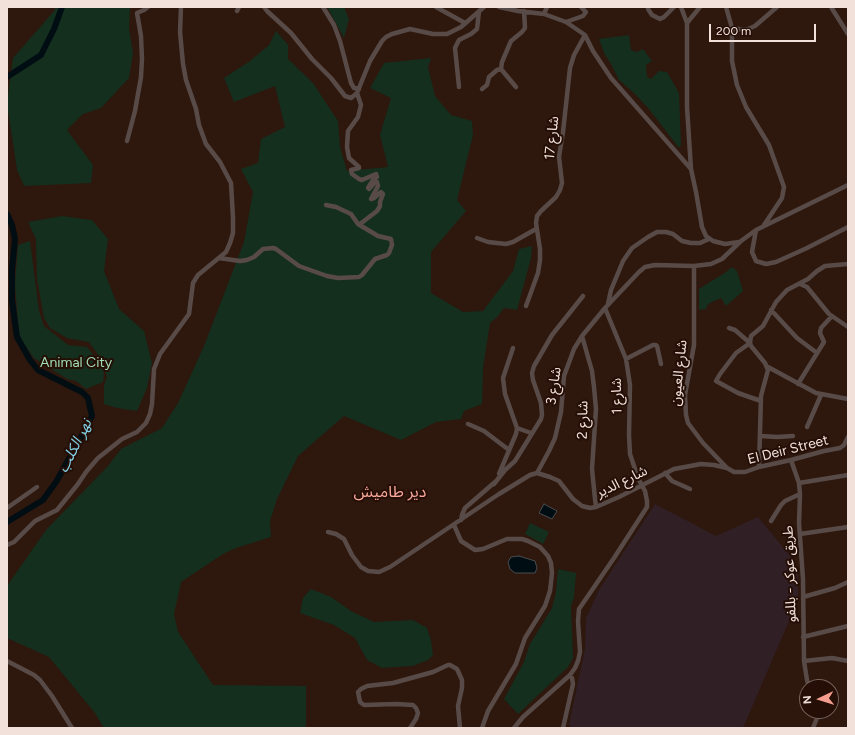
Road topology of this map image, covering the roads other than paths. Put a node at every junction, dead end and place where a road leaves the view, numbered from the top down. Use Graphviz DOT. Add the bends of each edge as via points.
graph roads {
  1 [pos="148,7"];
  2 [pos="181,7"];
  3 [pos="264,7"];
  4 [pos="323,7"];
  5 [pos="436,7"];
  6 [pos="484,7"];
  7 [pos="499,7"];
  8 [pos="547,7"];
  9 [pos="581,7"];
  10 [pos="674,7"];
  11 [pos="681,7"];
  12 [pos="700,7"];
  13 [pos="726,7"];
  14 [pos="777,7"];
  15 [pos="831,7"];
  16 [pos="648,9"];
  17 [pos="479,10"];
  18 [pos="524,11"];
  19 [pos="544,14"];
  20 [pos="566,22"];
  21 [pos="465,23"];
  22 [pos="687,23"];
  23 [pos="732,28"];
  24 [pos="848,34"];
  25 [pos="585,35"];
  26 [pos="501,69"];
  27 [pos="459,87"];
  28 [pos="516,87"];
  29 [pos="482,90"];
  30 [pos="358,91"];
  31 [pos="127,141"];
  32 [pos="691,169"];
  33 [pos="848,185"];
  34 [pos="326,206"];
  35 [pos="360,224"];
  36 [pos="763,226"];
  37 [pos="848,226"];
  38 [pos="536,229"];
  39 [pos="756,230"];
  40 [pos="477,238"];
  41 [pos="710,239"];
  42 [pos="741,241"];
  43 [pos="219,258"];
  44 [pos="848,264"];
  45 [pos="694,266"];
  46 [pos="811,277"];
  47 [pos="800,284"];
  48 [pos="808,288"];
  49 [pos="583,296"];
  50 [pos="526,306"];
  51 [pos="606,306"];
  52 [pos="771,310"];
  53 [pos="832,316"];
  54 [pos="848,327"];
  55 [pos="729,328"];
  56 [pos="582,336"];
  57 [pos="750,343"];
  58 [pos="513,348"];
  59 [pos="817,353"];
  60 [pos="626,359"];
  61 [pos="661,364"];
  62 [pos="768,367"];
  63 [pos="798,384"];
  64 [pos="821,395"];
  65 [pos="848,399"];
  66 [pos="761,401"];
  67 [pos="468,424"];
  68 [pos="807,427"];
  69 [pos="517,428"];
  70 [pos="531,433"];
  71 [pos="761,436"];
  72 [pos="793,436"];
  73 [pos="848,436"];
  74 [pos="509,450"];
  75 [pos="791,460"];
  76 [pos="759,467"];
  77 [pos="728,468"];
  78 [pos="537,473"];
  79 [pos="665,473"];
  80 [pos="848,475"];
  81 [pos="799,483"];
  82 [pos="494,484"];
  83 [pos="641,486"];
  84 [pos="37,488"];
  85 [pos="690,490"];
  86 [pos="800,494"];
  87 [pos="596,507"];
  88 [pos="7,508"];
  89 [pos="461,520"];
  90 [pos="771,522"];
  91 [pos="454,525"];
  92 [pos="848,527"];
  93 [pos="328,532"];
  94 [pos="800,534"];
  95 [pos="7,545"];
  96 [pos="848,582"];
  97 [pos="803,597"];
  98 [pos="848,626"];
  99 [pos="803,636"];
  100 [pos="7,660"];
  101 [pos="804,661"];
  102 [pos="848,661"];
  103 [pos="570,675"];
  104 [pos="807,679"];
  105 [pos="72,728"];
  106 [pos="410,728"];
  107 [pos="460,728"];
  108 [pos="482,728"];
  109 [pos="514,728"];
  110 [pos="563,728"];
  1 -- 31 [label="street" via="137,13 141,36 141,77"];
  2 -- 43 [label="street" via="180,32 186,80 206,144 220,162 231,183 232,239 226,252"];
  3 -- 30 [label="street" via="327,73 344,96 351,98"];
  4 -- 30 [label="street" via="340,41 351,83"];
  5 -- 21 [label="street"];
  6 -- 17 [label="street"];
  7 -- 18 [label="street"];
  8 -- 19 [label="street"];
  9 -- 20 [label="street" via="586,12 583,16"];
  10 -- 16 [label="street" via="660,19 652,15"];
  11 -- 22 [label="street"];
  12 -- 22 [label="street"];
  13 -- 23 [label="street"];
  14 -- 23 [label="street" via="749,30"];
  15 -- 24 [label="street"];
  17 -- 21 [label="street"];
  17 -- 27 [label="street" via="477,28 459,40 455,48"];
  18 -- 19 [label="street"];
  18 -- 26 [label="street" via="525,28 511,41"];
  19 -- 20 [label="street"];
  20 -- 25 [label="street"];
  21 -- 30 [label="street" via="456,30 444,34 410,29 386,37 370,61"];
  22 -- 32 [label="street" via="687,107"];
  23 -- 36 [label="street" via="732,61 737,85 746,107 769,145 784,187 782,198"];
  25 -- 32 [label="street" via="611,78"];
  25 -- 38 [label="street, شارع 17" via="570,68 558,157 562,184 556,197 537,216"];
  26 -- 28 [label="street"];
  26 -- 29 [label="street" via="489,77 487,85"];
  30 -- 35 [label="street" via="361,105 358,117 348,131 346,147 349,158 359,166 352,170 352,174 362,180 376,174 377,177 368,188 377,182 378,186 371,199 380,192 383,194 377,211"];
  32 -- 41 [label="street" via="702,228"];
  33 -- 36 [label="street, شارع 3"];
  34 -- 35 [label="street" via="336,207 351,214"];
  35 -- 43 [label="street" via="378,236 390,238 392,242 389,253 375,259 359,277 334,278 310,271 273,248 263,249 247,260"];
  36 -- 39 [label="street, شارع 3"];
  37 -- 39 [label="street" via="807,248 766,264 756,260 752,252"];
  38 -- 40 [label="street" via="506,244"];
  38 -- 50 [label="street, شارع 17" via="540,260"];
  39 -- 42 [label="street, شارع 3"];
  41 -- 42 [label="street" via="725,244"];
  41 -- 51 [label="street" via="691,243 666,232 658,232 648,237 632,248 624,258"];
  42 -- 45 [label="street, شارع 3" via="717,262"];
  43 -- 95 [label="street" via="198,275 194,283 189,314 160,354 154,369 152,404 146,423 98,458 57,510 35,521 16,540"];
  44 -- 46 [label="street" via="825,266"];
  45 -- 51 [label="street, شارع 3" via="646,267"];
  45 -- 77 [label="street, شارع العيون" via="694,345 685,395 686,415 688,423 703,443"];
  46 -- 47 [label="street"];
  46 -- 48 [label="street"];
  47 -- 48 [label="street"];
  47 -- 52 [label="street" via="783,294"];
  48 -- 53 [label="street"];
  49 -- 70 [label="street" via="552,335 534,366 533,380 541,403 542,415"];
  51 -- 56 [label="street, شارع 3"];
  51 -- 60 [label="street, شارع 1"];
  52 -- 57 [label="street" via="763,326 751,336"];
  52 -- 59 [label="street" via="797,338"];
  53 -- 54 [label="street"];
  53 -- 59 [label="street" via="821,328 820,333 824,341"];
  55 -- 57 [label="street"];
  56 -- 78 [label="street, شارع 3" via="564,376 561,412 555,438"];
  56 -- 87 [label="street, شارع 2" via="592,371 596,409 592,469"];
  57 -- 62 [label="street"];
  57 -- 66 [label="street" via="736,353 716,381 738,393"];
  58 -- 69 [label="street" via="503,378 505,394"];
  59 -- 63 [label="street"];
  60 -- 61 [label="street" via="656,345"];
  60 -- 83 [label="street, شارع 1" via="630,385 629,444"];
  62 -- 63 [label="street"];
  62 -- 66 [label="street"];
  63 -- 64 [label="street"];
  64 -- 65 [label="street"];
  64 -- 68 [label="street"];
  66 -- 71 [label="street"];
  67 -- 74 [label="street" via="484,431"];
  69 -- 70 [label="street"];
  69 -- 74 [label="street"];
  70 -- 82 [label="street" via="515,461"];
  71 -- 72 [label="street"];
  71 -- 76 [label="street"];
  73 -- 75 [label="street, El Deir Street" via="840,448"];
  74 -- 82 [label="street"];
  75 -- 76 [label="street, El Deir Street"];
  75 -- 81 [label="street, طريق عوكر - بللفو"];
  76 -- 77 [label="street, El Deir Street" via="740,472"];
  77 -- 79 [label="street, شارع الدير" via="701,464"];
  78 -- 87 [label="street, شارع الدير" via="559,481 582,506"];
  78 -- 89 [label="street"];
  79 -- 83 [label="street, شارع الدير"];
  79 -- 85 [label="street"];
  80 -- 81 [label="street"];
  81 -- 86 [label="street, طريق عوكر - بللفو"];
  82 -- 89 [label="street" via="465,508"];
  83 -- 87 [label="street, شارع الدير"];
  83 -- 103 [label="street, شارع 1" via="647,498 646,510 579,609 579,658"];
  84 -- 88 [label="street"];
  86 -- 90 [label="street" via="785,501"];
  86 -- 94 [label="street, طريق عوكر - بللفو"];
  89 -- 91 [label="street"];
  91 -- 93 [label="street" via="382,572 376,573 368,572 361,567 344,539"];
  91 -- 108 [label="street" via="461,541 475,550 507,539 522,539 540,547 551,564 550,592 545,606 525,638 516,664 488,712"];
  92 -- 94 [label="street"];
  94 -- 97 [label="street, طريق عوكر - بللفو"];
  96 -- 97 [label="street"];
  97 -- 99 [label="street, طريق عوكر - بللفو"];
  98 -- 99 [label="street"];
  99 -- 101 [label="street, طريق عوكر - بللفو"];
  100 -- 105 [label="street" via="40,680"];
  101 -- 102 [label="street" via="832,658"];
  101 -- 104 [label="street, طريق عوكر - بللفو"];
  103 -- 109 [label="street"];
  103 -- 110 [label="street" via="573,684"];
  106 -- 107 [label="street" via="418,713 413,705 364,705 360,702 358,692 366,686 393,683 448,665 457,669 462,680 458,706"];
}
